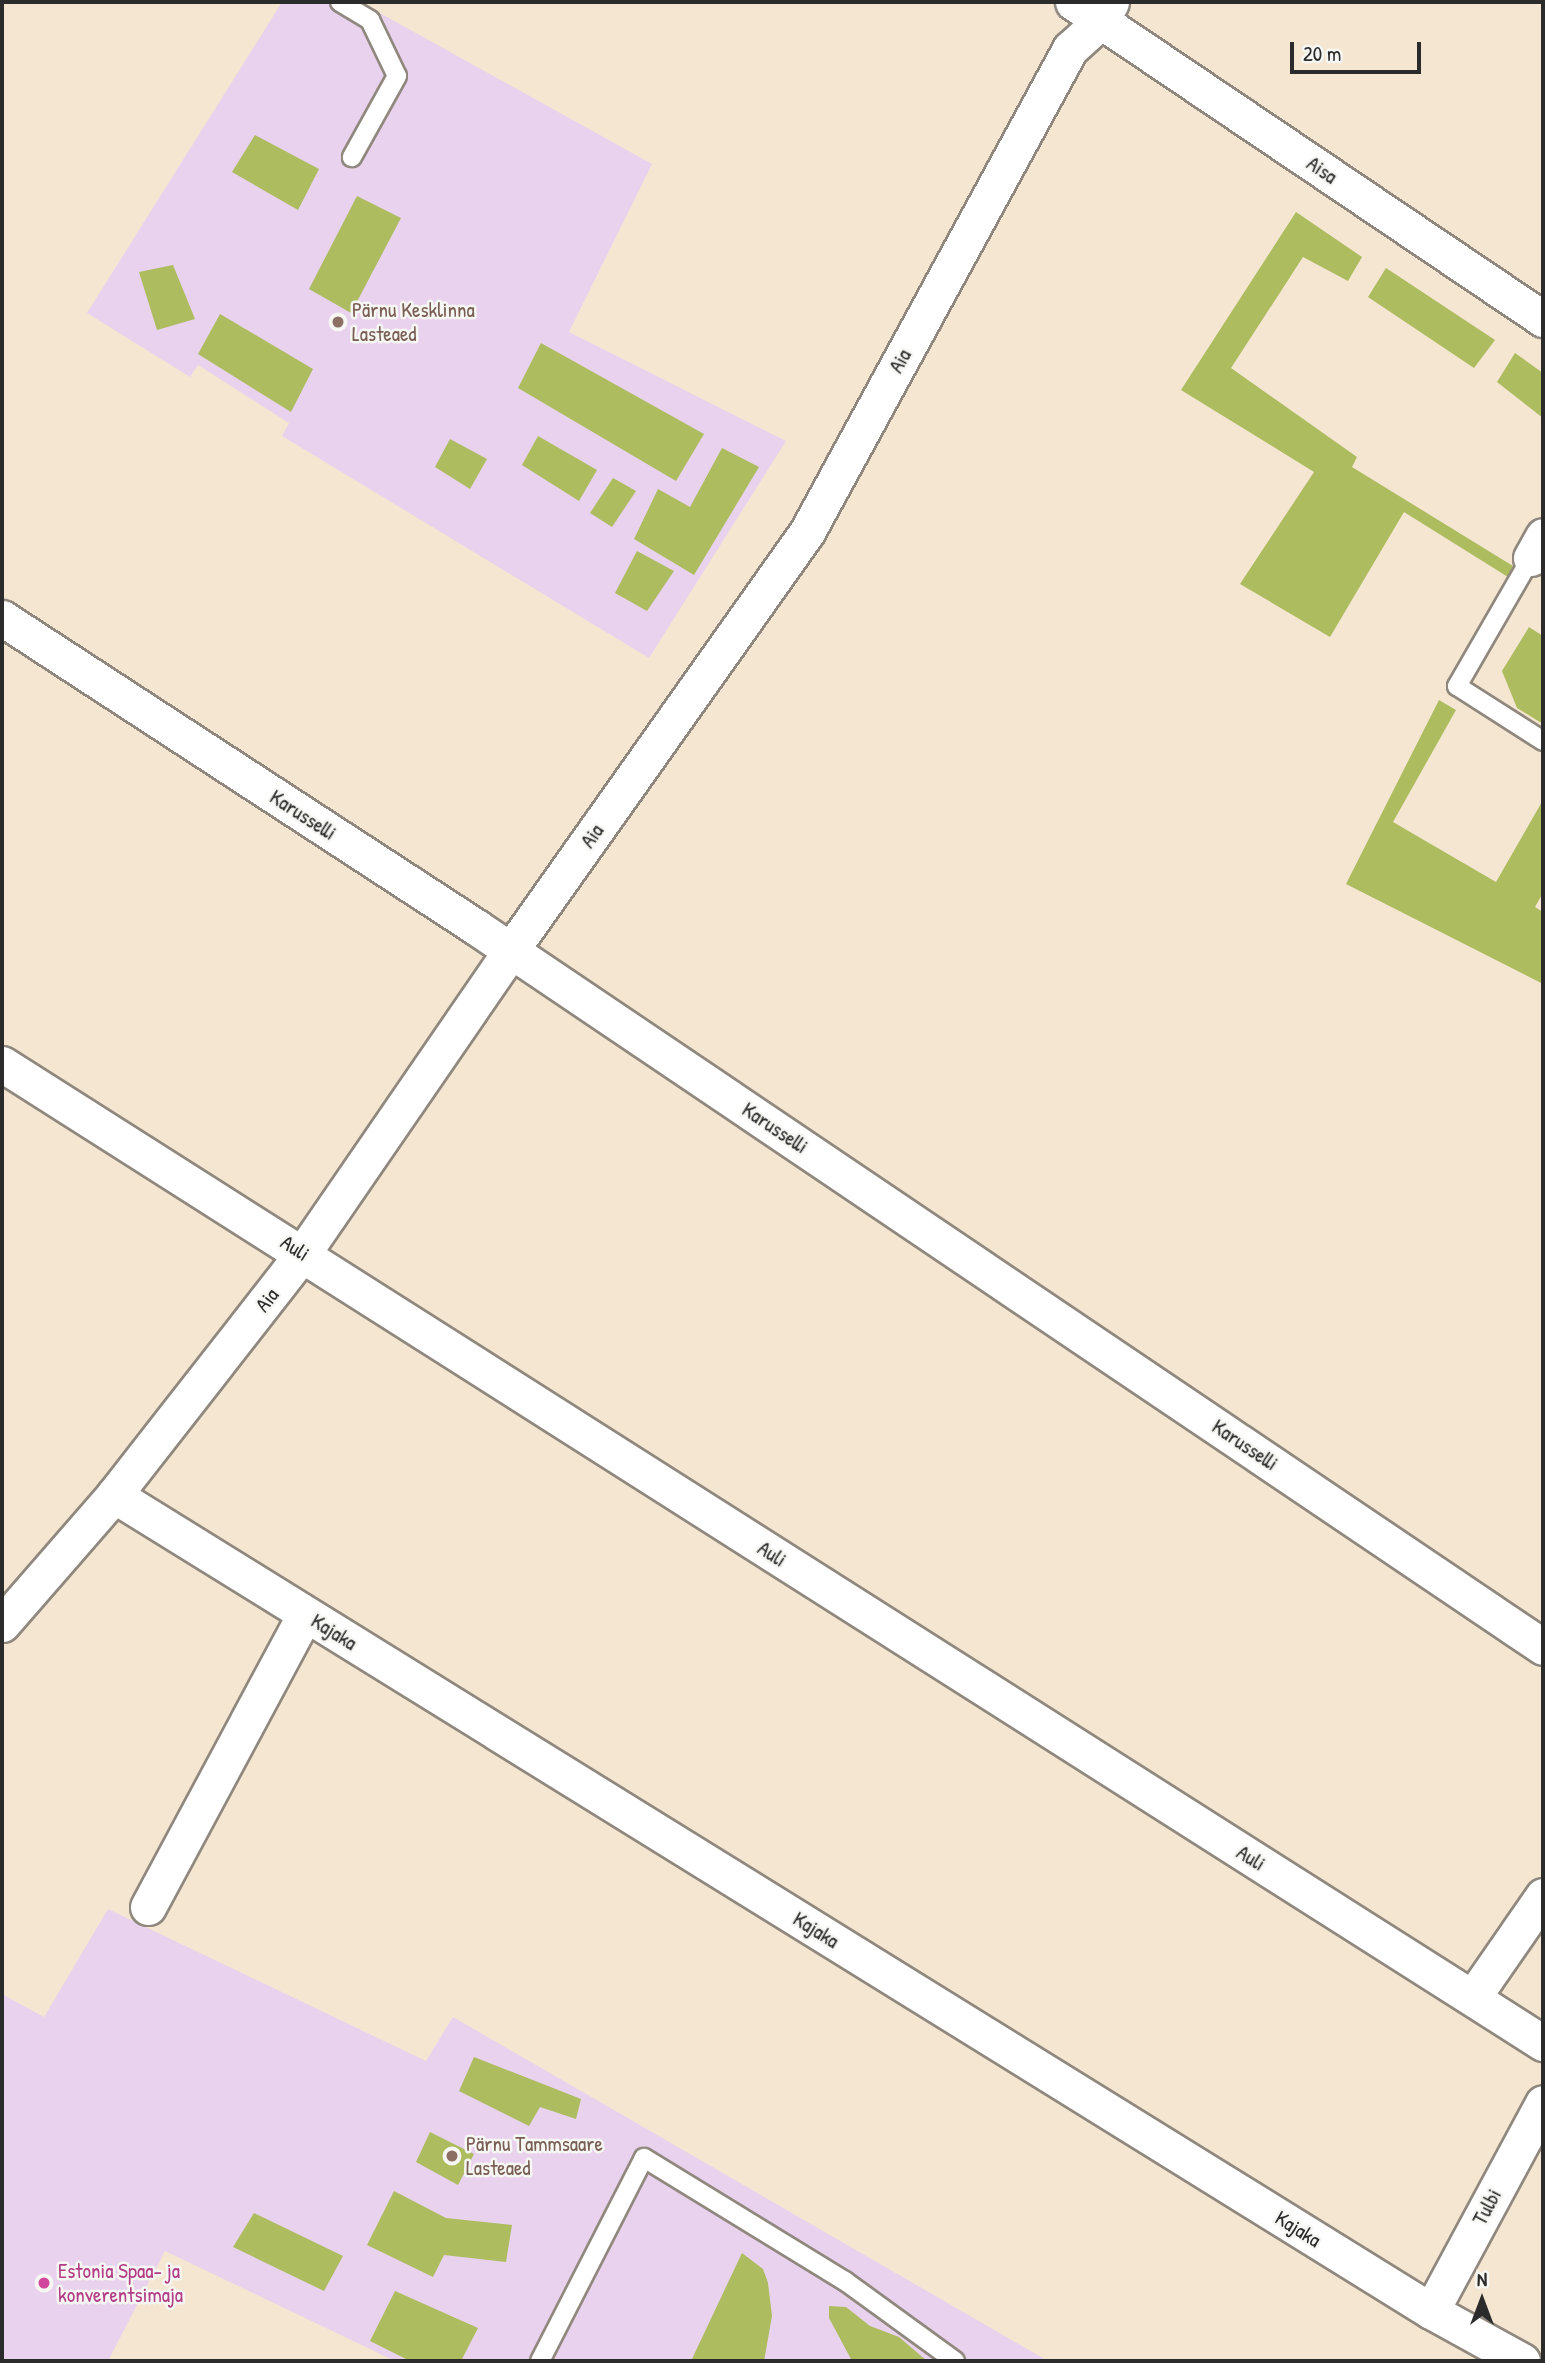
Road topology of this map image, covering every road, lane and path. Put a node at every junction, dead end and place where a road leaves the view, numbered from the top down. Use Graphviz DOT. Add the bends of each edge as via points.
graph roads {
  1 [pos="340,2"];
  2 [pos="1095,8"];
  3 [pos="352,157"];
  4 [pos="1543,319"];
  5 [pos="1537,547"];
  6 [pos="2,618"];
  7 [pos="1543,740"];
  8 [pos="511,950"];
  9 [pos="2,1064"];
  10 [pos="303,1253"];
  11 [pos="114,1495"];
  12 [pos="305,1614"];
  13 [pos="2,1624"];
  14 [pos="1543,1647"];
  15 [pos="1543,1896"];
  16 [pos="148,1908"];
  17 [pos="1473,1997"];
  18 [pos="1543,2043"];
  19 [pos="1543,2103"];
  20 [pos="1431,2311"];
  21 [pos="540,2361"];
  22 [pos="955,2361"];
  23 [pos="1522,2361"];
  1 -- 3 [label="lane" via="370,20 397,76"];
  2 -- 4 [label="street, Aisa"];
  2 -- 8 [label="street, Aia" via="807,532"];
  5 -- 7 [label="lane" via="1457,686"];
  6 -- 8 [label="street, Karusselli"];
  8 -- 10 [label="street, Aia"];
  8 -- 14 [label="street, Karusselli"];
  9 -- 10 [label="street, Auli"];
  10 -- 11 [label="street, Aia"];
  10 -- 17 [label="street, Auli" via="1016,1711"];
  11 -- 12 [label="street, Kajaka"];
  11 -- 13 [label="street, Aia"];
  12 -- 16 [label="street"];
  12 -- 20 [label="street, Kajaka"];
  15 -- 17 [label="street"];
  17 -- 18 [label="street, Auli"];
  19 -- 20 [label="street, Tulbi"];
  20 -- 23 [label="street, Kajaka"];
  21 -- 22 [label="lane" via="644,2158 845,2281"];
}
